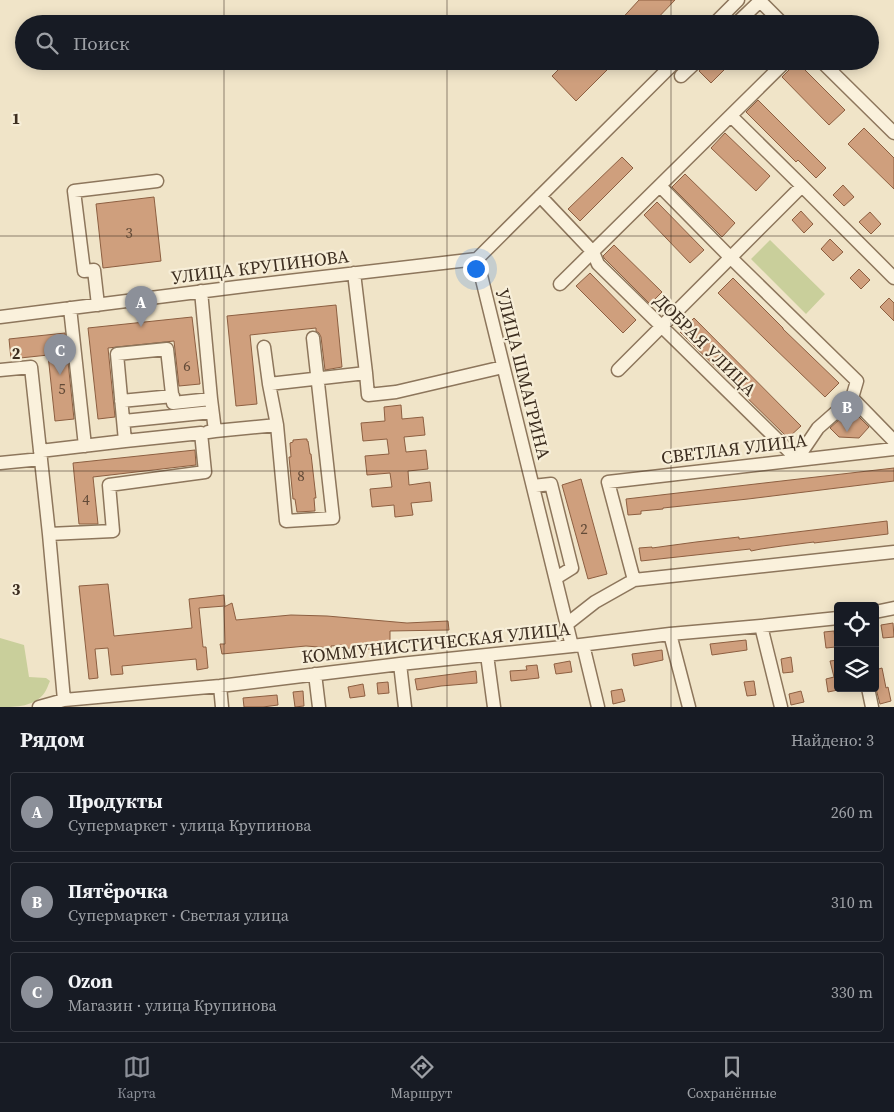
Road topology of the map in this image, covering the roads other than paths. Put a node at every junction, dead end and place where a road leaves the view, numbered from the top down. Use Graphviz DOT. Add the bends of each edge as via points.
graph roads {
  1 [pos="738,0"];
  2 [pos="759,0"];
  3 [pos="723,15"];
  4 [pos="745,15"];
  5 [pos="774,15"];
  6 [pos="667,70"];
  7 [pos="687,70"];
  8 [pos="777,70"];
  9 [pos="830,70"];
  10 [pos="681,76"];
  11 [pos="731,116"];
  12 [pos="894,133"];
  13 [pos="156,181"];
  14 [pos="660,186"];
  15 [pos="802,186"];
  16 [pos="540,196"];
  17 [pos="593,252"];
  18 [pos="731,258"];
  19 [pos="477,259"];
  20 [pos="354,273"];
  21 [pos="894,278"];
  22 [pos="560,284"];
  23 [pos="202,291"];
  24 [pos="98,305"];
  25 [pos="70,308"];
  26 [pos="0,317"];
  27 [pos="662,327"];
  28 [pos="313,338"];
  29 [pos="264,347"];
  30 [pos="503,367"];
  31 [pos="0,370"];
  32 [pos="618,370"];
  33 [pos="366,373"];
  34 [pos="317,379"];
  35 [pos="269,384"];
  36 [pos="173,396"];
  37 [pos="852,398"];
  38 [pos="122,401"];
  39 [pos="212,405"];
  40 [pos="124,421"];
  41 [pos="277,425"];
  42 [pos="215,431"];
  43 [pos="201,433"];
  44 [pos="126,441"];
  45 [pos="894,441"];
  46 [pos="85,446"];
  47 [pos="894,448"];
  48 [pos="41,455"];
  49 [pos="797,459"];
  50 [pos="0,463"];
  51 [pos="533,486"];
  52 [pos="49,534"];
  53 [pos="894,552"];
  54 [pos="556,578"];
  55 [pos="634,580"];
  56 [pos="894,608"];
  57 [pos="879,611"];
  58 [pos="834,618"];
  59 [pos="567,624"];
  60 [pos="761,626"];
  61 [pos="670,634"];
  62 [pos="578,645"];
  63 [pos="487,655"];
  64 [pos="400,664"];
  65 [pos="316,674"];
  66 [pos="220,686"];
  67 [pos="869,692"];
  68 [pos="64,700"];
  69 [pos="116,701"];
  70 [pos="39,707"];
  71 [pos="222,707"];
  72 [pos="319,707"];
  73 [pos="405,707"];
  74 [pos="494,707"];
  75 [pos="598,707"];
  76 [pos="689,707"];
  77 [pos="781,707"];
  78 [pos="872,707"];
  1 -- 3 [label="street"];
  2 -- 4 [label="street"];
  2 -- 5 [label="street"];
  6 -- 16 [label="street"];
  7 -- 10 [label="street"];
  8 -- 11 [label="street"];
  9 -- 12 [label="street"];
  11 -- 14 [label="street"];
  11 -- 15 [label="street"];
  13 -- 24 [label="street" via="74,191 84,271 94,270"];
  14 -- 17 [label="street"];
  14 -- 18 [label="street"];
  15 -- 18 [label="street"];
  15 -- 21 [label="street"];
  16 -- 17 [label="street, ДОБРАЯ УЛИЦА"];
  16 -- 19 [label="street"];
  17 -- 22 [label="street"];
  17 -- 27 [label="street, ДОБРАЯ УЛИЦА" via="598,264"];
  18 -- 27 [label="street"];
  18 -- 37 [label="street" via="857,381"];
  19 -- 20 [label="street, УЛИЦА КРУПИНОВА"];
  19 -- 30 [label="street, УЛИЦА ШМАГРИНА"];
  20 -- 23 [label="street, УЛИЦА КРУПИНОВА"];
  20 -- 33 [label="street"];
  23 -- 24 [label="street, УЛИЦА КРУПИНОВА"];
  23 -- 39 [label="street"];
  24 -- 25 [label="street, УЛИЦА КРУПИНОВА"];
  25 -- 26 [label="street, УЛИЦА КРУПИНОВА"];
  25 -- 46 [label="street"];
  27 -- 32 [label="street"];
  27 -- 49 [label="street, ДОБРАЯ УЛИЦА"];
  28 -- 34 [label="street"];
  29 -- 35 [label="street"];
  30 -- 33 [label="street" via="368,396"];
  30 -- 51 [label="street, УЛИЦА ШМАГРИНА"];
  31 -- 48 [label="street" via="31,367"];
  33 -- 34 [label="street"];
  34 -- 35 [label="street"];
  34 -- 41 [label="street" via="333,518 286,521"];
  35 -- 41 [label="street"];
  36 -- 38 [label="street"];
  36 -- 38 [label="street" via="167,349 116,354"];
  36 -- 39 [label="street" via="173,403"];
  37 -- 45 [label="street"];
  37 -- 49 [label="street" via="818,428"];
  38 -- 40 [label="street"];
  39 -- 40 [label="street"];
  39 -- 42 [label="street"];
  40 -- 44 [label="street"];
  41 -- 42 [label="street"];
  42 -- 43 [label="street"];
  43 -- 44 [label="street"];
  43 -- 52 [label="street" via="205,472 109,485 113,531"];
  44 -- 46 [label="street"];
  46 -- 48 [label="street"];
  47 -- 49 [label="street, СВЕТЛАЯ УЛИЦА"];
  48 -- 50 [label="street"];
  48 -- 52 [label="street"];
  49 -- 55 [label="street, СВЕТЛАЯ УЛИЦА" via="608,482"];
  51 -- 54 [label="street, УЛИЦА ШМАГРИНА"];
  51 -- 54 [label="street" via="551,484 572,568"];
  52 -- 68 [label="street"];
  53 -- 55 [label="street"];
  54 -- 59 [label="street, УЛИЦА ШМАГРИНА"];
  55 -- 59 [label="street" via="595,602"];
  56 -- 57 [label="street"];
  58 -- 60 [label="street, КОММУНИСТИЧЕСКАЯ УЛИЦА"];
  59 -- 62 [label="street, УЛИЦА ШМАГРИНА"];
  60 -- 61 [label="street, КОММУНИСТИЧЕСКАЯ УЛИЦА"];
  60 -- 77 [label="street"];
  61 -- 62 [label="street, КОММУНИСТИЧЕСКАЯ УЛИЦА"];
  61 -- 76 [label="street"];
  62 -- 63 [label="street, КОММУНИСТИЧЕСКАЯ УЛИЦА"];
  62 -- 75 [label="street, УЛИЦА ШМАГРИНА"];
  63 -- 64 [label="street, КОММУНИСТИЧЕСКАЯ УЛИЦА"];
  63 -- 74 [label="street"];
  64 -- 65 [label="street, КОММУНИСТИЧЕСКАЯ УЛИЦА"];
  64 -- 73 [label="street"];
  65 -- 66 [label="street, КОММУНИСТИЧЕСКАЯ УЛИЦА"];
  65 -- 72 [label="street"];
  66 -- 69 [label="street, КОММУНИСТИЧЕСКАЯ УЛИЦА"];
  66 -- 71 [label="street"];
  67 -- 78 [label="street"];
  68 -- 69 [label="street, КОММУНИСТИЧЕСКАЯ УЛИЦА"];
  68 -- 70 [label="street, КОММУНИСТИЧЕСКАЯ УЛИЦА"];
}
